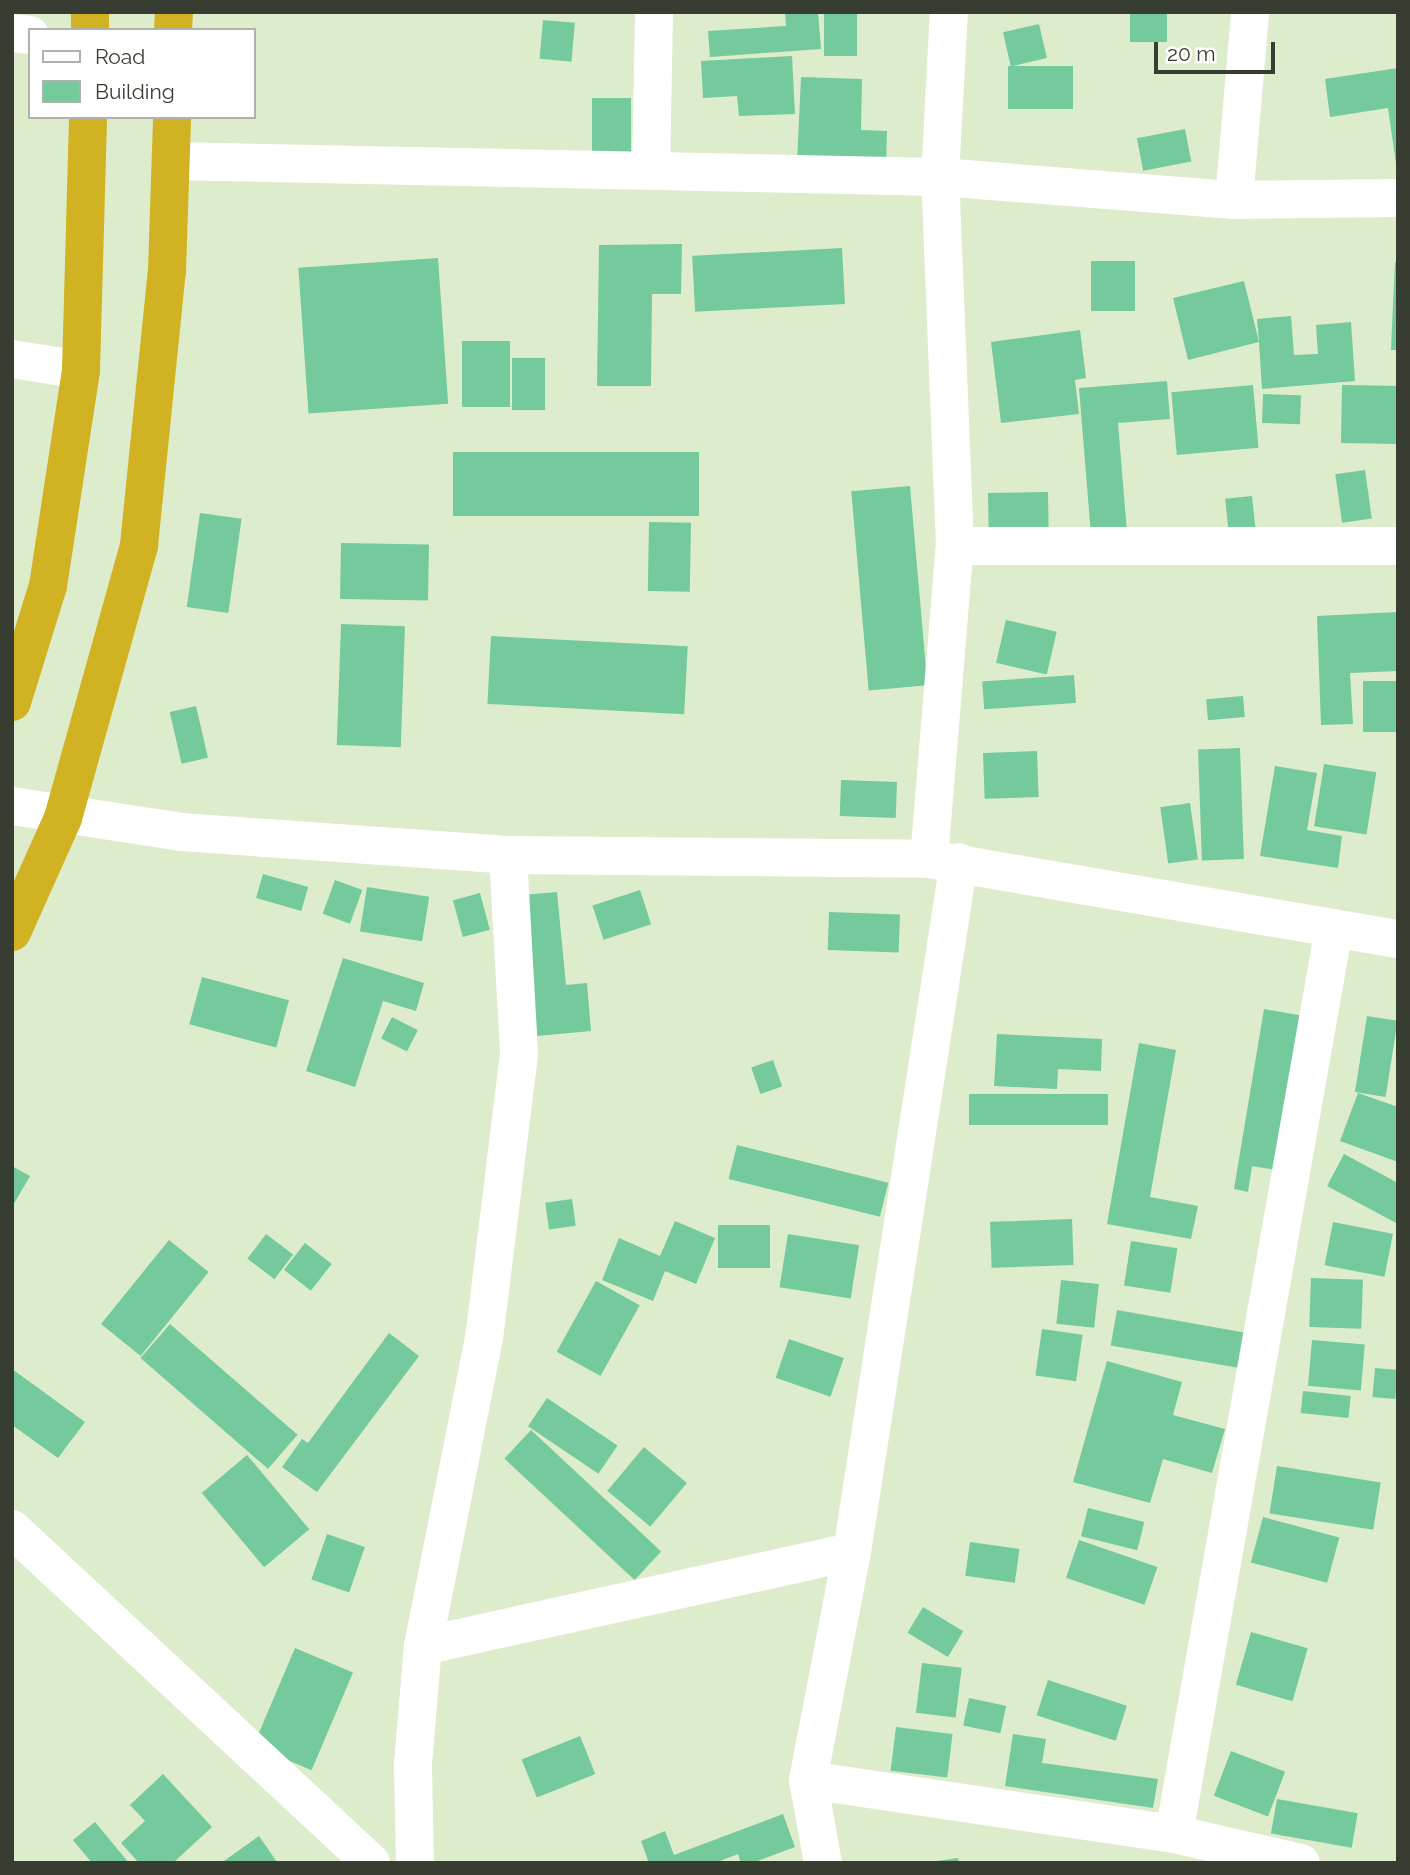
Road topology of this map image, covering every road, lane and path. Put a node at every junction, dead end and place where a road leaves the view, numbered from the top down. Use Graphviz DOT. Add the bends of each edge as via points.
graph roads {
  1 [pos="654,12"];
  2 [pos="948,12"];
  3 [pos="1250,12"];
  4 [pos="88,119"];
  5 [pos="172,119"];
  6 [pos="171,162"];
  7 [pos="651,171"];
  8 [pos="940,177"];
  9 [pos="1398,198"];
  10 [pos="1234,200"];
  11 [pos="12,359"];
  12 [pos="81,370"];
  13 [pos="955,546"];
  14 [pos="1398,546"];
  15 [pos="12,702"];
  16 [pos="12,806"];
  17 [pos="63,818"];
  18 [pos="508,855"];
  19 [pos="944,861"];
  20 [pos="1334,928"];
  21 [pos="12,932"];
  22 [pos="1398,939"];
  23 [pos="12,1529"];
  24 [pos="852,1552"];
  25 [pos="423,1646"];
  26 [pos="808,1780"];
  27 [pos="1174,1834"];
  28 [pos="371,1863"];
  29 [pos="415,1863"];
  30 [pos="823,1863"];
  31 [pos="1301,1863"];
  1 -- 7 [label="street"];
  2 -- 8 [label="street"];
  3 -- 10 [label="street"];
  4 -- 12 [label="highway"];
  5 -- 6 [label="highway"];
  6 -- 7 [label="street"];
  6 -- 17 [label="highway" via="167,271 139,545"];
  7 -- 8 [label="street"];
  8 -- 10 [label="street"];
  8 -- 13 [label="street"];
  9 -- 10 [label="street"];
  11 -- 12 [label="street"];
  12 -- 15 [label="highway" via="48,586"];
  13 -- 14 [label="street"];
  13 -- 19 [label="street"];
  16 -- 17 [label="street"];
  17 -- 18 [label="street" via="181,832"];
  17 -- 21 [label="highway"];
  18 -- 19 [label="street"];
  18 -- 25 [label="street" via="519,1052 484,1339"];
  19 -- 20 [label="street"];
  19 -- 24 [label="street"];
  20 -- 22 [label="street"];
  20 -- 27 [label="street"];
  23 -- 28 [label="street"];
  24 -- 25 [label="street"];
  24 -- 26 [label="street"];
  25 -- 29 [label="street" via="413,1764"];
  26 -- 27 [label="street"];
  26 -- 30 [label="street"];
  27 -- 31 [label="street"];
}
